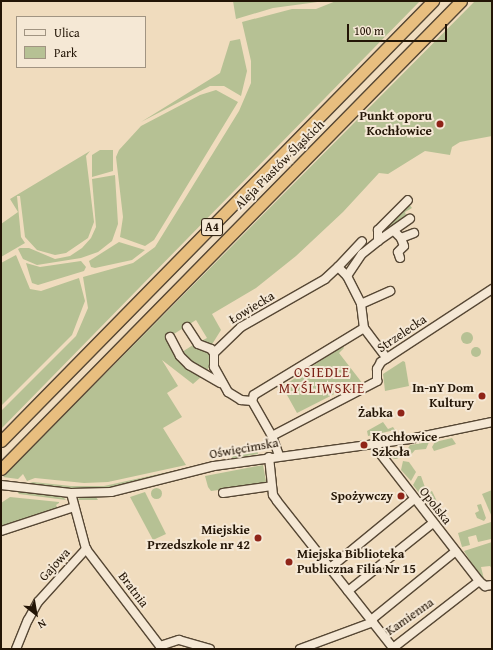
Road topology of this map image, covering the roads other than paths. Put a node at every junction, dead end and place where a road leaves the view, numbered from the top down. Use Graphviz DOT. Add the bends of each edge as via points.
graph roads {
  1 [pos="433,1"];
  2 [pos="461,1"];
  3 [pos="408,200"];
  4 [pos="410,219"];
  5 [pos="414,233"];
  6 [pos="398,235"];
  7 [pos="378,241"];
  8 [pos="362,242"];
  9 [pos="400,258"];
  10 [pos="338,267"];
  11 [pos="347,276"];
  12 [pos="492,289"];
  13 [pos="390,291"];
  14 [pos="361,304"];
  15 [pos="187,327"];
  16 [pos="364,328"];
  17 [pos="170,337"];
  18 [pos="214,353"];
  19 [pos="387,358"];
  20 [pos="223,384"];
  21 [pos="252,400"];
  22 [pos="492,422"];
  23 [pos="272,436"];
  24 [pos="1,441"];
  25 [pos="375,443"];
  26 [pos="279,455"];
  27 [pos="268,456"];
  28 [pos="1,469"];
  29 [pos="1,485"];
  30 [pos="272,486"];
  31 [pos="71,493"];
  32 [pos="223,493"];
  33 [pos="414,499"];
  34 [pos="74,507"];
  35 [pos="433,523"];
  36 [pos="1,531"];
  37 [pos="86,549"];
  38 [pos="456,551"];
  39 [pos="330,568"];
  40 [pos="480,581"];
  41 [pos="492,585"];
  42 [pos="348,591"];
  43 [pos="372,621"];
  44 [pos="16,649"];
  45 [pos="210,649"];
  46 [pos="302,649"];
  1 -- 24 [label="highway, Aleja Piastów Śląskich / A4"];
  2 -- 28 [label="highway, Aleja Piastów Śląskich / A4"];
  3 -- 7 [label="street" via="378,230"];
  4 -- 6 [label="street"];
  5 -- 6 [label="street"];
  6 -- 7 [label="street"];
  6 -- 9 [label="street" via="404,246 398,252"];
  7 -- 11 [label="street" via="362,254"];
  8 -- 10 [label="street"];
  10 -- 11 [label="street"];
  10 -- 18 [label="street, Łowiecka" via="325,279 241,327"];
  11 -- 14 [label="street"];
  12 -- 19 [label="street, Strzelecka"];
  13 -- 14 [label="street"];
  14 -- 16 [label="street"];
  15 -- 18 [label="street" via="198,344 211,348"];
  16 -- 19 [label="street"];
  16 -- 21 [label="street" via="257,392"];
  17 -- 20 [label="street" via="180,356 189,365"];
  18 -- 20 [label="street" via="214,367"];
  19 -- 23 [label="street, Strzelecka" via="378,365 377,381"];
  20 -- 21 [label="street" via="235,397"];
  21 -- 23 [label="street"];
  22 -- 25 [label="street, Oświęcimska" via="440,434"];
  23 -- 26 [label="street"];
  25 -- 26 [label="street, Oświęcimska"];
  25 -- 33 [label="street, Opolska"];
  26 -- 27 [label="street, Oświęcimska"];
  27 -- 30 [label="street"];
  27 -- 31 [label="street, Oświęcimska" via="214,466 121,490"];
  29 -- 31 [label="street, Oświęcimska"];
  30 -- 32 [label="street"];
  30 -- 39 [label="street" via="277,501"];
  31 -- 34 [label="street, Gajowa"];
  33 -- 35 [label="street, Opolska"];
  33 -- 39 [label="street"];
  34 -- 36 [label="street"];
  34 -- 37 [label="street, Gajowa"];
  35 -- 38 [label="street, Opolska"];
  35 -- 42 [label="street"];
  37 -- 44 [label="street, Gajowa" via="38,602"];
  37 -- 45 [label="street, Bratnia" via="160,646 179,640"];
  38 -- 40 [label="street, Opolska"];
  38 -- 43 [label="street"];
  39 -- 42 [label="street"];
  40 -- 41 [label="street" via="485,586"];
  40 -- 43 [label="street, Kamienna" via="393,648"];
  42 -- 43 [label="street"];
  43 -- 46 [label="street, Kamienna"];
}
